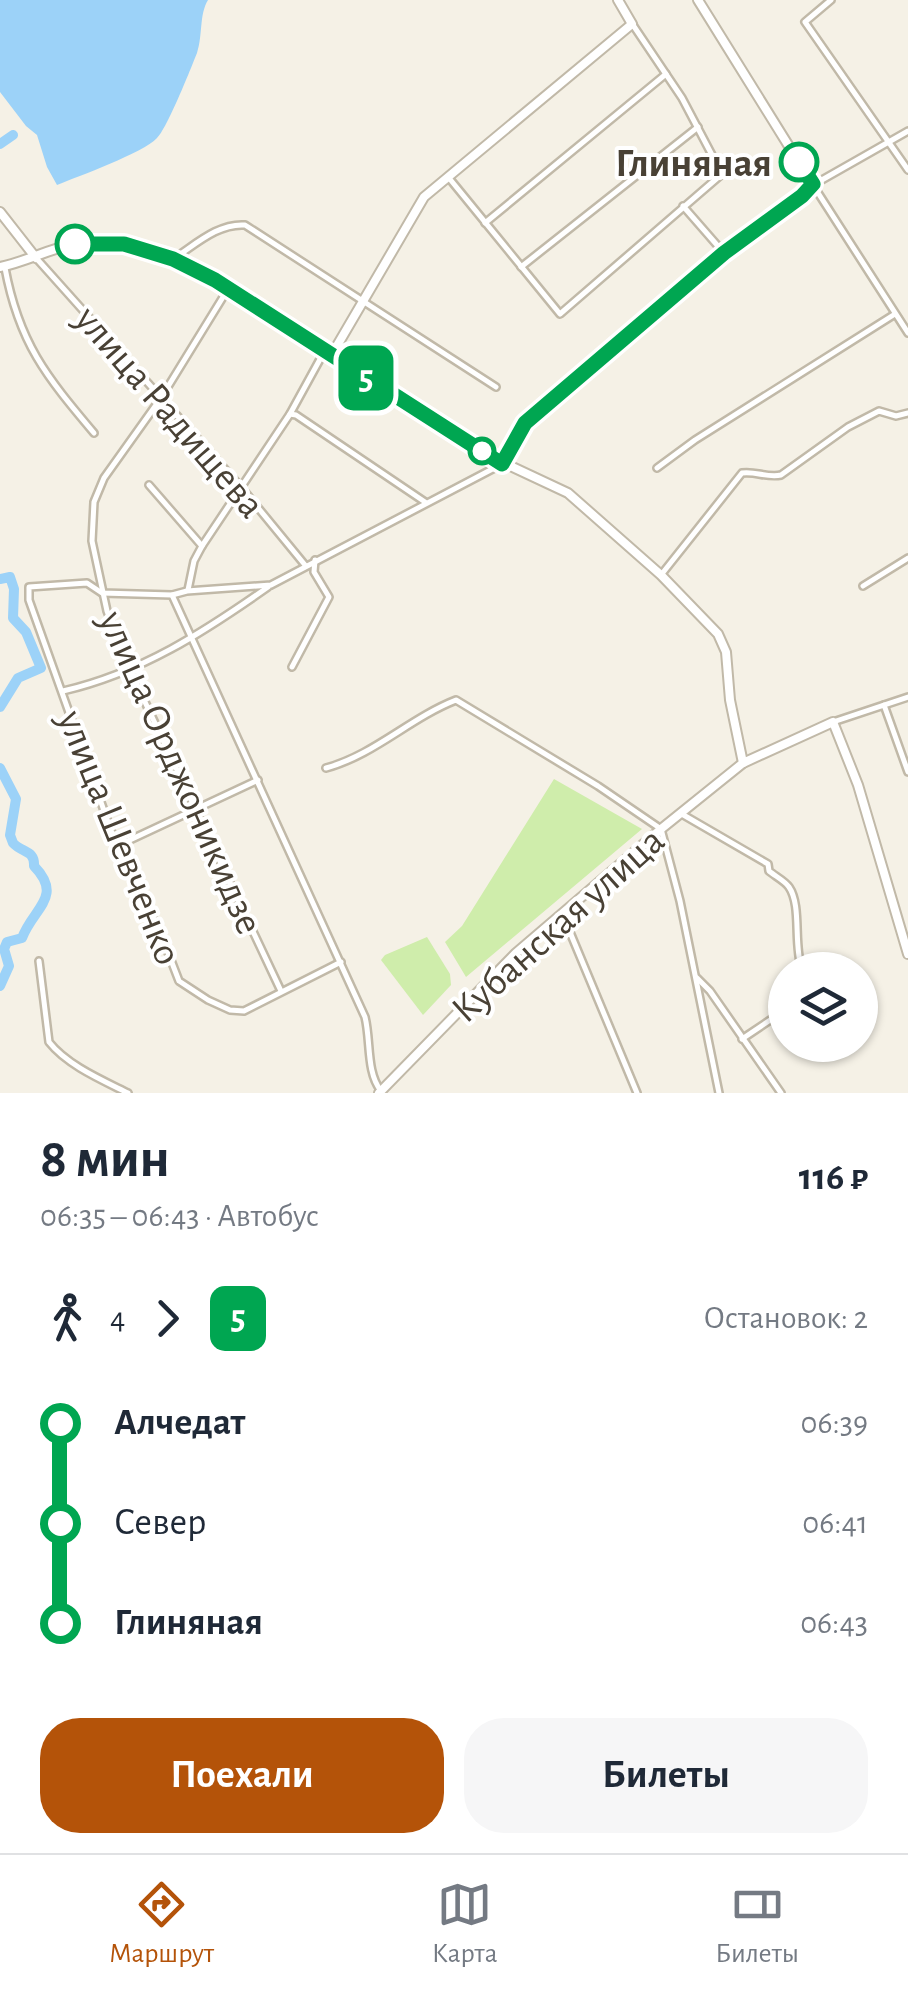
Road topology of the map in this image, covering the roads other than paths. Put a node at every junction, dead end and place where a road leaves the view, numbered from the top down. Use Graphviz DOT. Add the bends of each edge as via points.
graph roads {
  1 [pos="618,0"];
  2 [pos="698,0"];
  3 [pos="831,0"];
  4 [pos="632,24"];
  5 [pos="666,74"];
  6 [pos="698,127"];
  7 [pos="908,131"];
  8 [pos="888,140"];
  9 [pos="908,170"];
  10 [pos="447,176"];
  11 [pos="813,184"];
  12 [pos="684,206"];
  13 [pos="0,212"];
  14 [pos="485,223"];
  15 [pos="724,253"];
  16 [pos="36,258"];
  17 [pos="173,259"];
  18 [pos="2,267"];
  19 [pos="520,267"];
  20 [pos="228,289"];
  21 [pos="363,302"];
  22 [pos="895,314"];
  23 [pos="908,332"];
  24 [pos="328,354"];
  25 [pos="496,387"];
  26 [pos="161,398"];
  27 [pos="290,414"];
  28 [pos="908,414"];
  29 [pos="94,433"];
  30 [pos="502,464"];
  31 [pos="657,468"];
  32 [pos="149,484"];
  33 [pos="241,487"];
  34 [pos="426,502"];
  35 [pos="202,546"];
  36 [pos="908,558"];
  37 [pos="316,560"];
  38 [pos="305,566"];
  39 [pos="660,575"];
  40 [pos="270,585"];
  41 [pos="863,586"];
  42 [pos="188,591"];
  43 [pos="102,593"];
  44 [pos="172,595"];
  45 [pos="194,639"];
  46 [pos="292,667"];
  47 [pos="129,668"];
  48 [pos="63,691"];
  49 [pos="908,696"];
  50 [pos="884,705"];
  51 [pos="833,722"];
  52 [pos="743,763"];
  53 [pos="326,768"];
  54 [pos="908,772"];
  55 [pos="258,780"];
  56 [pos="198,811"];
  57 [pos="680,813"];
  58 [pos="660,829"];
  59 [pos="117,846"];
  60 [pos="562,913"];
  61 [pos="799,952"];
  62 [pos="908,954"];
  63 [pos="39,961"];
  64 [pos="341,962"];
  65 [pos="695,976"];
  66 [pos="281,991"];
  67 [pos="768,1021"];
  68 [pos="742,1039"];
  69 [pos="380,1092"];
  70 [pos="128,1093"];
  71 [pos="637,1093"];
  72 [pos="718,1093"];
  73 [pos="781,1093"];
  1 -- 4 [label="street"];
  2 -- 11 [label="street"];
  3 -- 8 [label="street" via="804,22"];
  4 -- 5 [label="street"];
  4 -- 10 [label="street"];
  5 -- 6 [label="street"];
  5 -- 14 [label="street"];
  6 -- 12 [label="street" via="722,174"];
  6 -- 19 [label="street"];
  7 -- 8 [label="street"];
  8 -- 9 [label="street"];
  8 -- 11 [label="street"];
  10 -- 14 [label="street"];
  10 -- 21 [label="street" via="424,198"];
  11 -- 15 [label="street"];
  11 -- 22 [label="street"];
  12 -- 15 [label="street"];
  12 -- 19 [label="street" via="560,314"];
  13 -- 16 [label="street"];
  14 -- 19 [label="street"];
  15 -- 30 [label="street" via="525,423"];
  16 -- 17 [label="street" via="75,244 124,244"];
  16 -- 18 [label="street"];
  16 -- 26 [label="street, улица Радищева"];
  17 -- 20 [label="street"];
  17 -- 21 [label="street" via="218,230 245,226"];
  18 -- 29 [label="street" via="28,346"];
  20 -- 24 [label="street"];
  20 -- 26 [label="street, улица Орджоникидзе"];
  21 -- 24 [label="street"];
  21 -- 25 [label="street"];
  22 -- 23 [label="street"];
  22 -- 31 [label="street"];
  24 -- 27 [label="street"];
  24 -- 30 [label="street"];
  26 -- 33 [label="street, улица Радищева"];
  26 -- 43 [label="street, улица Орджоникидзе" via="94,502 92,541"];
  27 -- 33 [label="street"];
  27 -- 34 [label="street"];
  28 -- 39 [label="street" via="880,411 781,475 742,473"];
  30 -- 34 [label="street"];
  30 -- 39 [label="street" via="568,493"];
  32 -- 35 [label="street"];
  33 -- 35 [label="street"];
  33 -- 38 [label="street, улица Радищева"];
  34 -- 37 [label="street"];
  35 -- 42 [label="street"];
  36 -- 41 [label="street"];
  37 -- 38 [label="street"];
  37 -- 46 [label="street" via="314,572 329,596"];
  38 -- 40 [label="street"];
  39 -- 52 [label="street" via="718,634 726,652"];
  40 -- 42 [label="street"];
  40 -- 45 [label="street"];
  42 -- 44 [label="street"];
  43 -- 44 [label="street"];
  43 -- 47 [label="street, улица Орджоникидзе"];
  43 -- 48 [label="street, улица Шевченко" via="87,583 28,587"];
  44 -- 45 [label="street"];
  45 -- 47 [label="street"];
  45 -- 55 [label="street"];
  47 -- 48 [label="street"];
  47 -- 56 [label="street, улица Орджоникидзе"];
  48 -- 59 [label="street, улица Шевченко"];
  49 -- 50 [label="street"];
  50 -- 51 [label="street"];
  50 -- 54 [label="street"];
  51 -- 52 [label="street, Кубанская улица"];
  51 -- 62 [label="street"];
  52 -- 57 [label="street, Кубанская улица"];
  53 -- 58 [label="street" via="351,761 456,700"];
  55 -- 56 [label="street"];
  55 -- 64 [label="street"];
  56 -- 59 [label="street"];
  56 -- 66 [label="street, улица Орджоникидзе"];
  57 -- 58 [label="street, Кубанская улица"];
  57 -- 61 [label="street" via="768,864 788,886 797,908"];
  58 -- 60 [label="street, Кубанская улица"];
  58 -- 65 [label="street"];
  59 -- 66 [label="street, улица Шевченко" via="180,982 244,1011"];
  60 -- 69 [label="street, Кубанская улица"];
  60 -- 71 [label="street"];
  63 -- 70 [label="street" via="49,1042"];
  64 -- 66 [label="street, улица Шевченко"];
  64 -- 69 [label="street" via="364,1017"];
  65 -- 68 [label="street"];
  65 -- 72 [label="street"];
  67 -- 68 [label="street"];
  68 -- 73 [label="street"];
}
